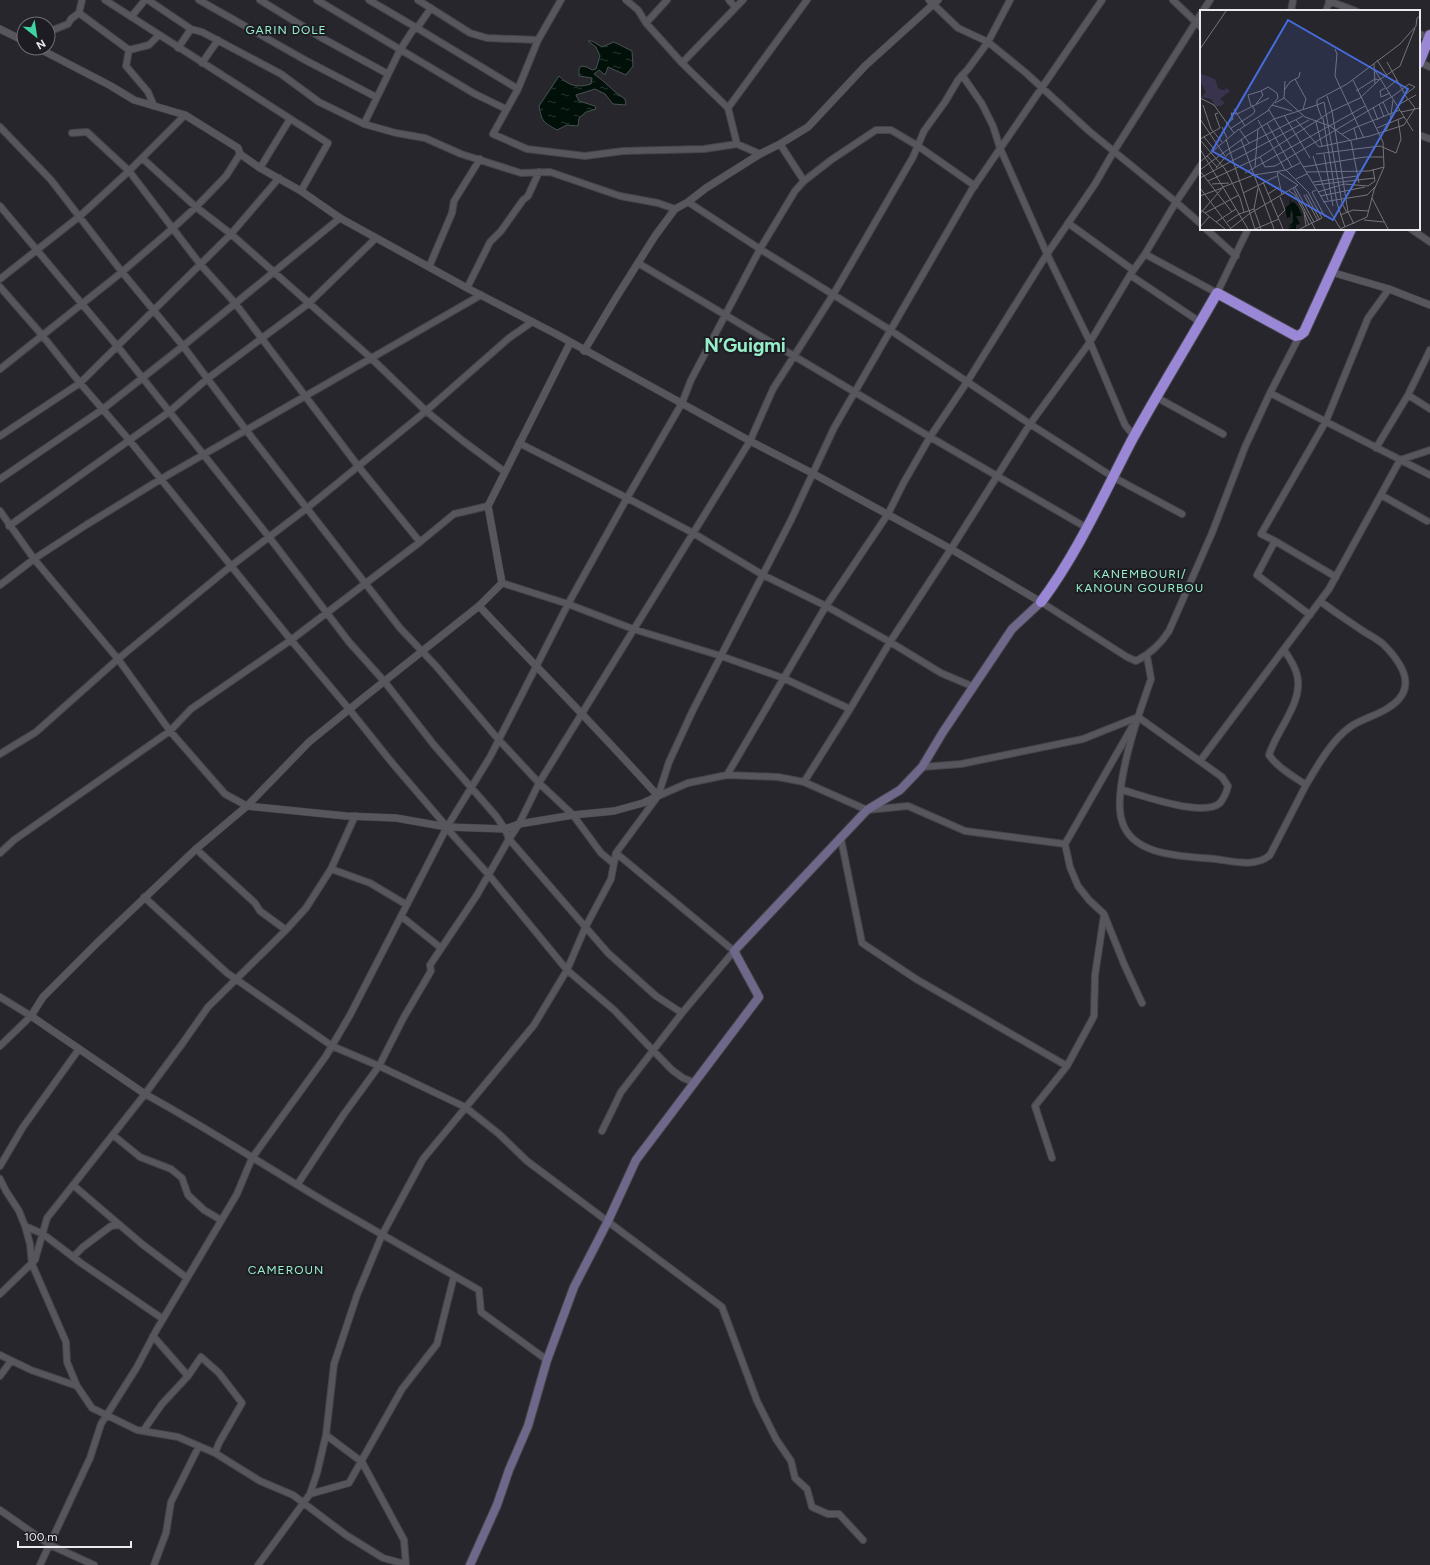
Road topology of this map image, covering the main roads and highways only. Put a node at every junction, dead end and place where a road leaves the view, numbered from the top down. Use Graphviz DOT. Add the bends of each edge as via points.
graph roads {
  1 [pos="1426,35"];
  2 [pos="1420,58"];
  3 [pos="1351,230"];
  4 [pos="1041,602"];
  5 [pos="470,1565"];
  1 -- 2 [label="highway"];
  3 -- 4 [label="highway" via="1304,332 1300,335 1296,336 1217,292 1134,436 1066,565"];
  4 -- 5 [label="main road" via="1012,629 922,767 900,790 868,810 734,951 759,997 636,1160 574,1287 547,1360 528,1426"];
}
